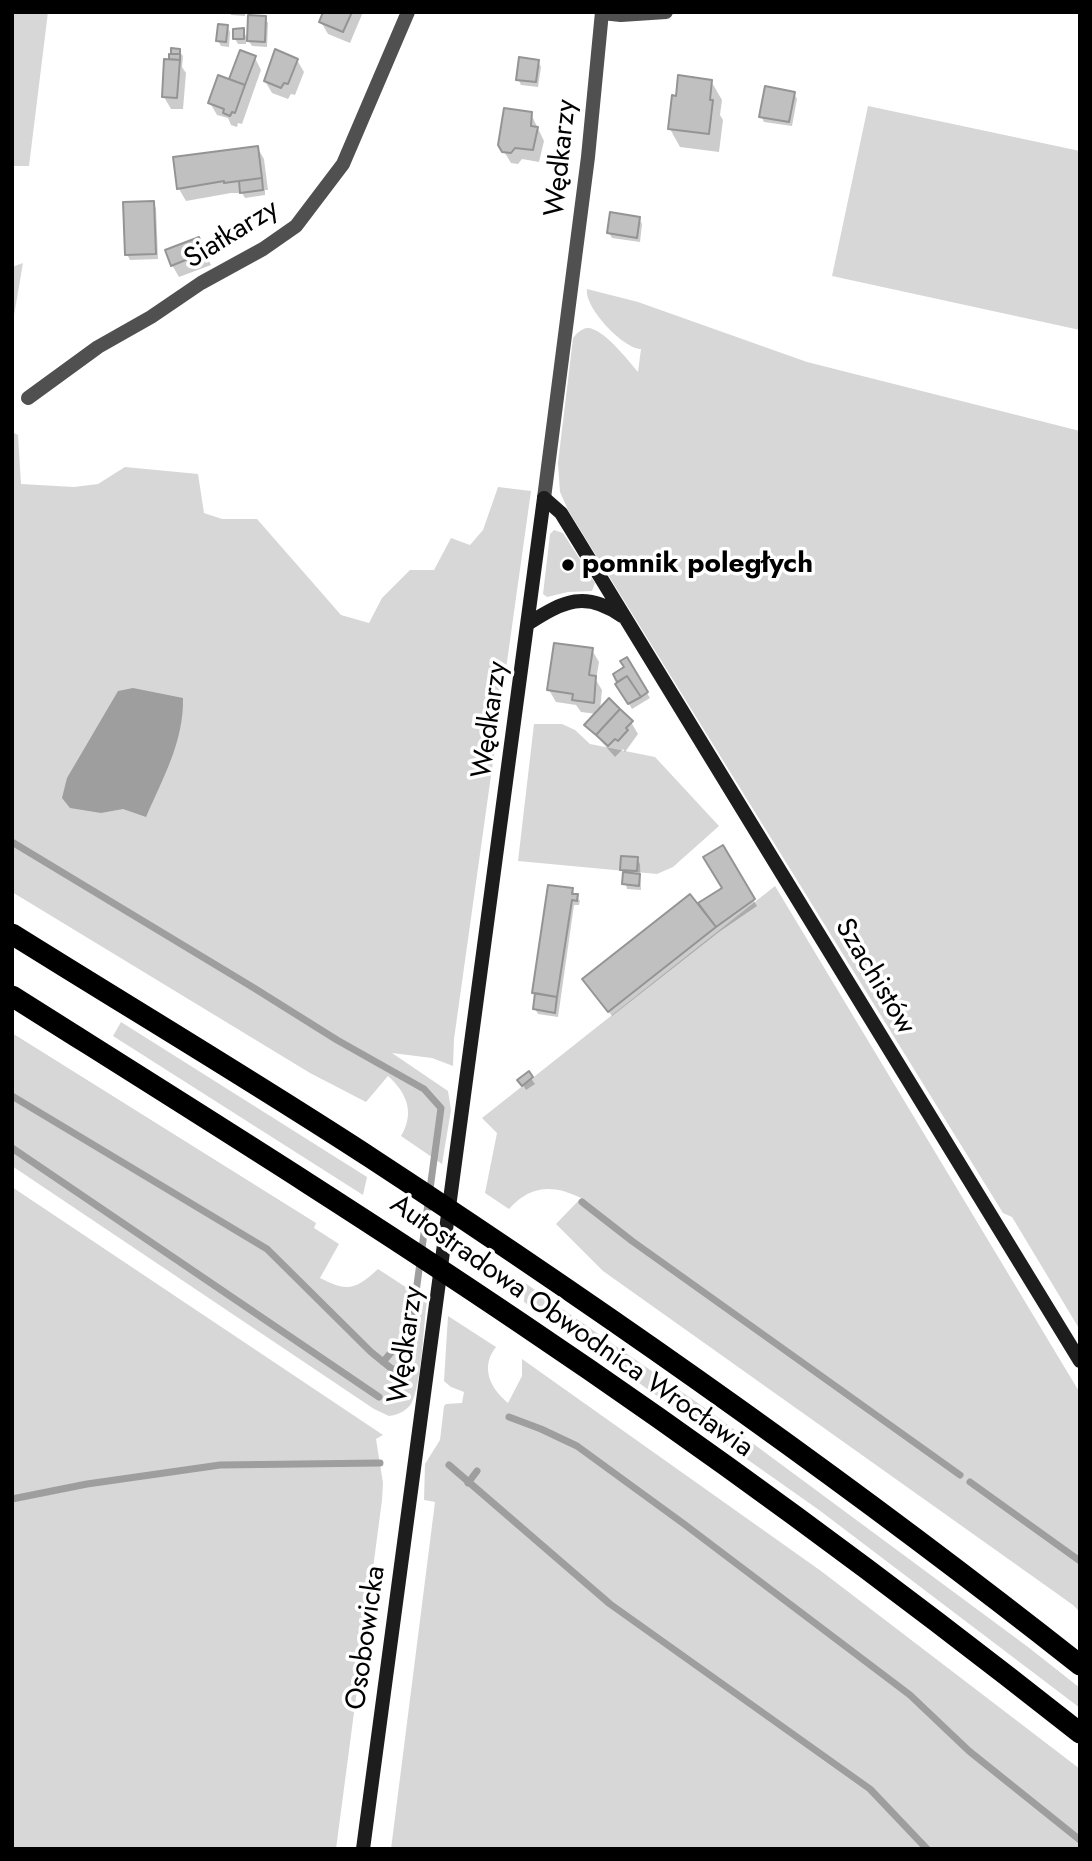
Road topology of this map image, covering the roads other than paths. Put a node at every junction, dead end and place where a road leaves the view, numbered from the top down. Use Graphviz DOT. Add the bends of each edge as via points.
graph roads {
  1 [pos="408,12"];
  2 [pos="666,12"];
  3 [pos="602,13"];
  4 [pos="28,398"];
  5 [pos="544,498"];
  6 [pos="626,619"];
  7 [pos="528,623"];
  8 [pos="12,934"];
  9 [pos="12,996"];
  10 [pos="1080,1361"];
  11 [pos="419,1434"];
  12 [pos="1080,1665"];
  13 [pos="1080,1733"];
  14 [pos="363,1849"];
  1 -- 4 [label="street, Siatkarzy" via="343,164 296,226 98,347"];
  2 -- 3 [label="street"];
  3 -- 5 [label="street, Wędkarzy"];
  5 -- 6 [label="street, Szachistów" via="561,513"];
  5 -- 7 [label="street, Wędkarzy"];
  6 -- 7 [label="street, Szachistów" via="600,603 581,600 562,604"];
  6 -- 10 [label="street, Szachistów"];
  7 -- 11 [label="street, Wędkarzy"];
  8 -- 12 [label="highway, Autostradowa Obwodnica Wrocławia" via="370,1157 663,1354 963,1573"];
  9 -- 13 [label="highway, Autostradowa Obwodnica Wrocławia" via="359,1216 648,1410 939,1622"];
  11 -- 14 [label="street, Osobowicka"];
}
